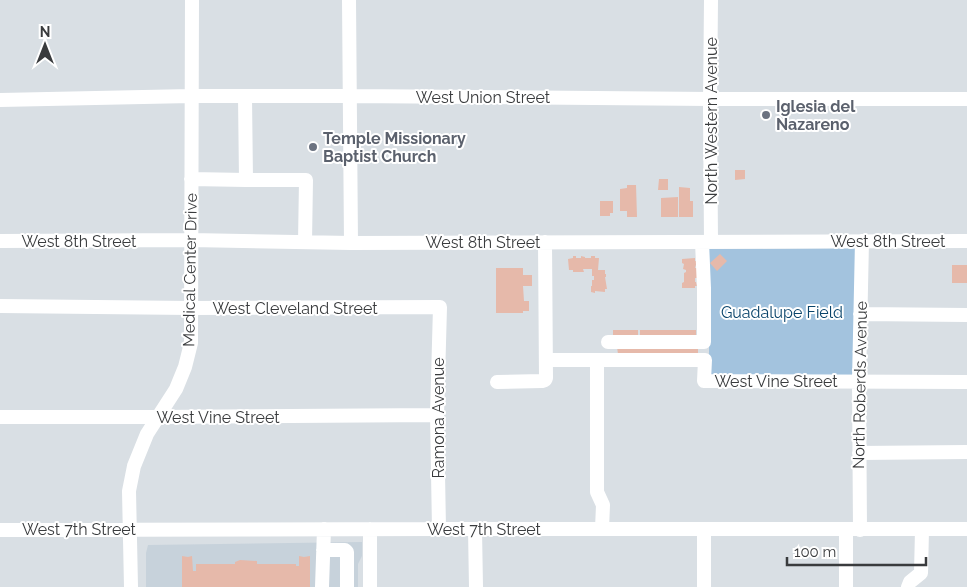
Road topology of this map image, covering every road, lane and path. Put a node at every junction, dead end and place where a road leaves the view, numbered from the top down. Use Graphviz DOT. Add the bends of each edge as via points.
graph roads {
  1 [pos="192,0"];
  2 [pos="349,0"];
  3 [pos="711,0"];
  4 [pos="191,96"];
  5 [pos="350,96"];
  6 [pos="245,97"];
  7 [pos="710,99"];
  8 [pos="967,99"];
  9 [pos="0,100"];
  10 [pos="191,179"];
  11 [pos="246,180"];
  12 [pos="191,240"];
  13 [pos="862,241"];
  14 [pos="967,241"];
  15 [pos="0,242"];
  16 [pos="305,242"];
  17 [pos="545,242"];
  18 [pos="707,242"];
  19 [pos="351,243"];
  20 [pos="0,306"];
  21 [pos="190,308"];
  22 [pos="440,308"];
  23 [pos="860,314"];
  24 [pos="967,315"];
  25 [pos="608,342"];
  26 [pos="546,360"];
  27 [pos="597,360"];
  28 [pos="859,381"];
  29 [pos="497,382"];
  30 [pos="967,382"];
  31 [pos="437,415"];
  32 [pos="0,417"];
  33 [pos="158,417"];
  34 [pos="967,452"];
  35 [pos="859,453"];
  36 [pos="130,529"];
  37 [pos="324,529"];
  38 [pos="370,529"];
  39 [pos="439,529"];
  40 [pos="475,529"];
  41 [pos="602,529"];
  42 [pos="704,529"];
  43 [pos="967,529"];
  44 [pos="0,530"];
  45 [pos="852,530"];
  46 [pos="922,530"];
  47 [pos="323,550"];
  48 [pos="131,587"];
  49 [pos="322,587"];
  50 [pos="347,587"];
  51 [pos="370,587"];
  52 [pos="476,587"];
  53 [pos="704,587"];
  54 [pos="846,587"];
  55 [pos="908,587"];
  1 -- 4 [label="street, Medical Center Drive"];
  2 -- 5 [label="street"];
  3 -- 7 [label="street, North Western Avenue"];
  4 -- 6 [label="street, West Union Street"];
  4 -- 9 [label="street, West Union Street"];
  4 -- 10 [label="street, Medical Center Drive"];
  5 -- 6 [label="street, West Union Street"];
  5 -- 7 [label="street, West Union Street"];
  5 -- 19 [label="street"];
  6 -- 11 [label="street"];
  7 -- 8 [label="street, West Union Street"];
  7 -- 18 [label="street, North Western Avenue"];
  10 -- 11 [label="street"];
  10 -- 12 [label="street, Medical Center Drive"];
  11 -- 16 [label="street" via="306,180"];
  12 -- 15 [label="street, West 8th Street"];
  12 -- 16 [label="street, West 8th Street"];
  12 -- 21 [label="street, Medical Center Drive"];
  13 -- 14 [label="street, West 8th Street"];
  13 -- 18 [label="street, West 8th Street"];
  13 -- 23 [label="street, North Roberds Avenue"];
  16 -- 19 [label="street, West 8th Street"];
  17 -- 18 [label="street, West 8th Street"];
  17 -- 19 [label="street, West 8th Street"];
  17 -- 26 [label="street"];
  18 -- 25 [label="street, North Western Avenue" via="704,342"];
  20 -- 21 [label="street, West Cleveland Street"];
  21 -- 22 [label="street, West Cleveland Street"];
  21 -- 33 [label="street, Medical Center Drive" via="191,343 185,367 176,389"];
  22 -- 31 [label="street, Ramona Avenue"];
  23 -- 24 [label="street"];
  23 -- 28 [label="street, North Roberds Avenue"];
  26 -- 27 [label="street"];
  26 -- 29 [label="street" via="545,380"];
  27 -- 28 [label="street, West Vine Street" via="705,360 704,381"];
  27 -- 41 [label="street" via="597,492 603,505"];
  28 -- 30 [label="street, West Vine Street"];
  28 -- 35 [label="street, North Roberds Avenue"];
  31 -- 33 [label="street, West Vine Street"];
  31 -- 39 [label="street, Ramona Avenue"];
  32 -- 33 [label="street, West Vine Street"];
  33 -- 36 [label="street, Medical Center Drive" via="134,466 129,491"];
  34 -- 35 [label="street"];
  35 -- 45 [label="street, North Roberds Avenue"];
  36 -- 37 [label="street, West 7th Street"];
  36 -- 44 [label="street, West 7th Street"];
  36 -- 48 [label="street, Medical Center Drive"];
  37 -- 38 [label="street, West 7th Street"];
  37 -- 47 [label="street"];
  38 -- 39 [label="street, West 7th Street"];
  38 -- 51 [label="street"];
  39 -- 40 [label="street, West 7th Street"];
  40 -- 41 [label="street, West 7th Street"];
  40 -- 52 [label="street"];
  41 -- 42 [label="street, West 7th Street"];
  42 -- 45 [label="street, West 7th Street"];
  42 -- 53 [label="street"];
  43 -- 46 [label="street, West 7th Street"];
  45 -- 46 [label="street, West 7th Street"];
  45 -- 54 [label="street, North Roberds Avenue"];
  46 -- 55 [label="street" via="922,573"];
  47 -- 49 [label="street"];
  47 -- 50 [label="street" via="347,552"];
}
